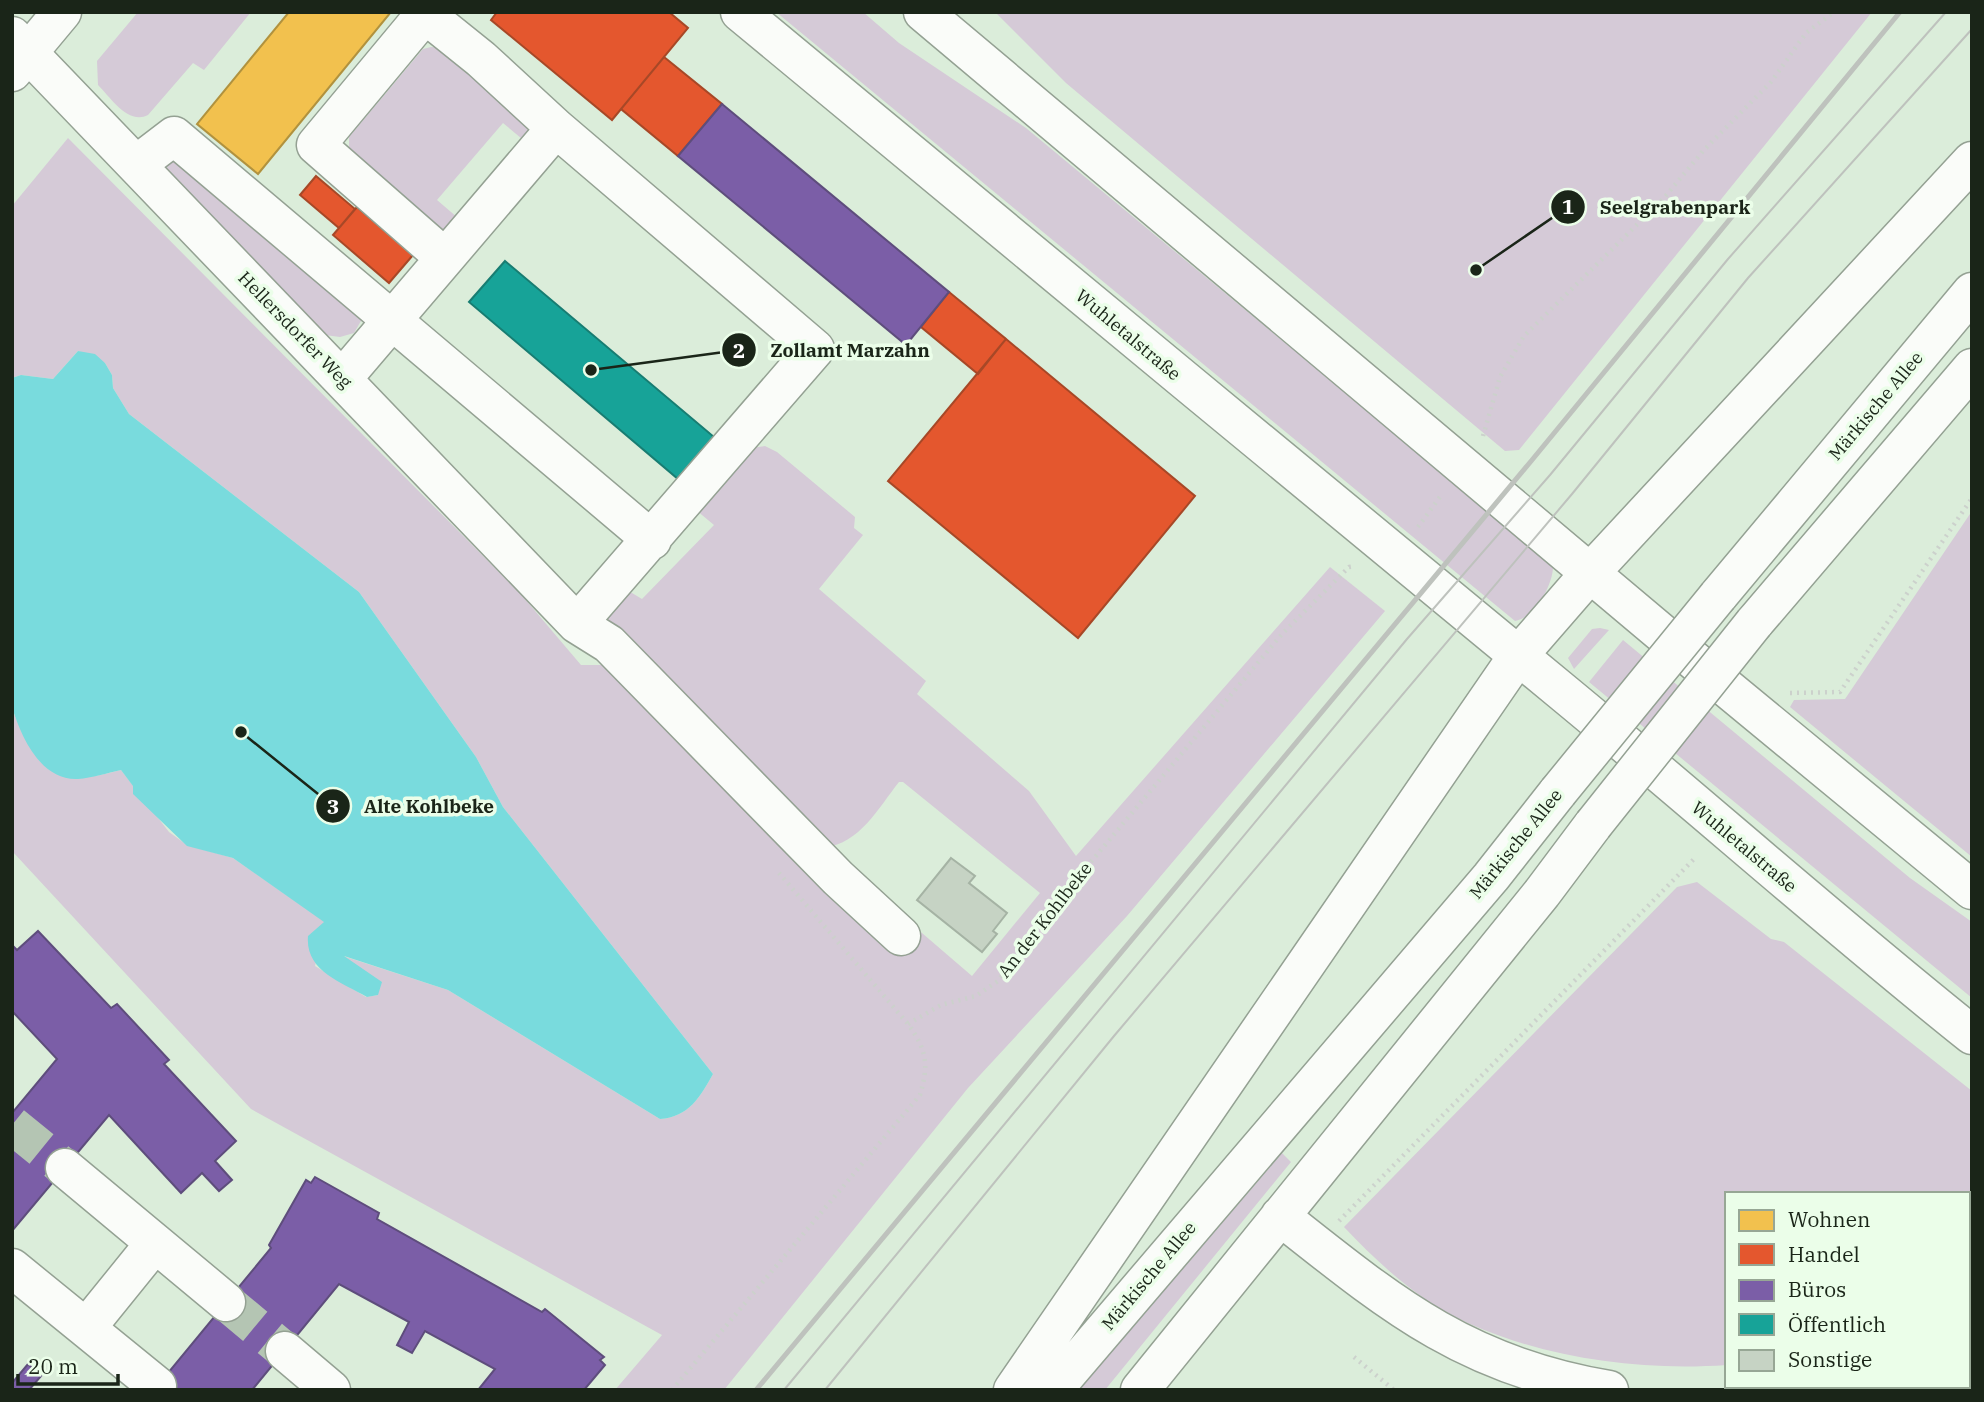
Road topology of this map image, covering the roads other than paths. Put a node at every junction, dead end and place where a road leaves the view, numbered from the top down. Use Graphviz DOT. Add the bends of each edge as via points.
graph roads {
  1 [pos="62,12"];
  2 [pos="740,12"];
  3 [pos="923,12"];
  4 [pos="18,54"];
  5 [pos="556,128"];
  6 [pos="1972,161"];
  7 [pos="136,165"];
  8 [pos="445,258"];
  9 [pos="1972,292"];
  10 [pos="392,320"];
  11 [pos="1972,368"];
  12 [pos="342,379"];
  13 [pos="652,540"];
  14 [pos="1590,573"];
  15 [pos="577,624"];
  16 [pos="1517,657"];
  17 [pos="1972,890"];
  18 [pos="901,936"];
  19 [pos="1972,1035"];
  20 [pos="65,1168"];
  21 [pos="1280,1216"];
  22 [pos="155,1242"];
  23 [pos="12,1268"];
  24 [pos="226,1302"];
  25 [pos="87,1327"];
  26 [pos="285,1351"];
  27 [pos="157,1386"];
  28 [pos="331,1390"];
  29 [pos="1013,1390"];
  30 [pos="1053,1390"];
  31 [pos="1140,1390"];
  32 [pos="1608,1390"];
  1 -- 4 [label="main road"];
  2 -- 16 [label="main road, Wuhletalstraße"];
  3 -- 14 [label="main road"];
  4 -- 7 [label="main road, Hellersdorfer Weg"];
  5 -- 8 [label="main road"];
  5 -- 8 [label="main road" via="425,15 316,145"];
  5 -- 13 [label="main road" via="816,349"];
  6 -- 14 [label="main road"];
  7 -- 10 [label="main road" via="174,136"];
  7 -- 12 [label="main road, Hellersdorfer Weg"];
  8 -- 10 [label="main road"];
  9 -- 30 [label="main road, Märkische Allee, bridge" via="1491,877"];
  10 -- 12 [label="main road"];
  10 -- 13 [label="main road"];
  11 -- 21 [label="main road, bridge" via="1754,622"];
  12 -- 15 [label="main road, Hellersdorfer Weg"];
  13 -- 15 [label="main road"];
  14 -- 16 [label="main road"];
  14 -- 17 [label="main road"];
  15 -- 18 [label="main road, Hellersdorfer Weg" via="609,644 838,878"];
  16 -- 19 [label="main road, Wuhletalstraße"];
  16 -- 29 [label="main road"];
  20 -- 22 [label="main road"];
  21 -- 31 [label="main road"];
  21 -- 32 [label="main road" via="1405,1313 1467,1348 1555,1380"];
  22 -- 24 [label="main road"];
  22 -- 25 [label="main road"];
  23 -- 25 [label="main road"];
  25 -- 27 [label="main road"];
  26 -- 28 [label="main road"];
}
